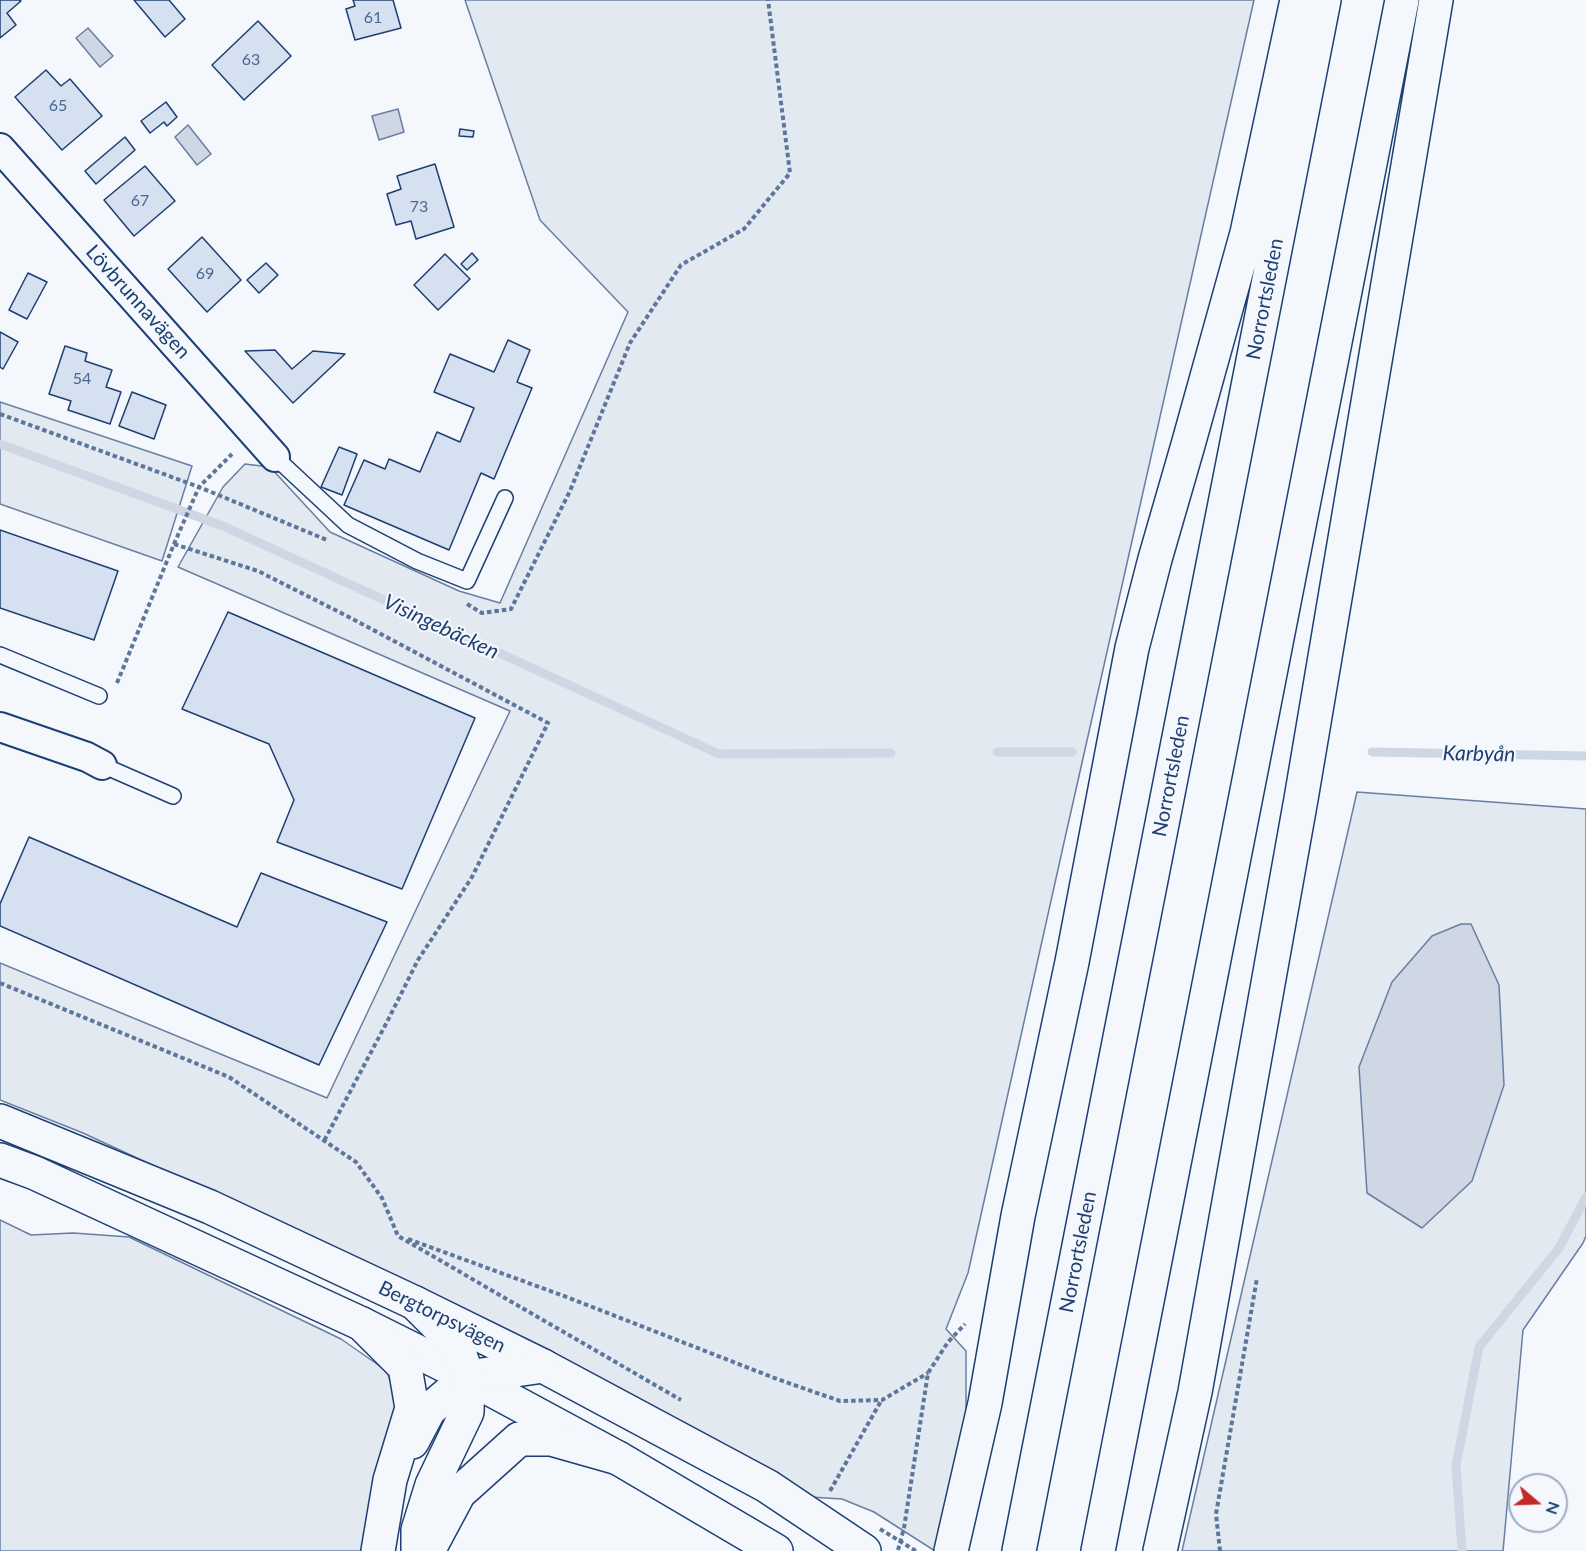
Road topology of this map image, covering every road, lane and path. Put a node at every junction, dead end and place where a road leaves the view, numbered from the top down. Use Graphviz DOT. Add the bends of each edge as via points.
graph roads {
  1 [pos="768,0"];
  2 [pos="1297,0"];
  3 [pos="1324,0"];
  4 [pos="1402,0"];
  5 [pos="1436,0"];
  6 [pos="0,148"];
  7 [pos="0,414"];
  8 [pos="275,457"];
  9 [pos="199,487"];
  10 [pos="505,498"];
  11 [pos="174,544"];
  12 [pos="337,544"];
  13 [pos="462,601"];
  14 [pos="0,654"];
  15 [pos="106,694"];
  16 [pos="0,728"];
  17 [pos="102,765"];
  18 [pos="173,796"];
  19 [pos="0,983"];
  20 [pos="0,1121"];
  21 [pos="324,1140"];
  22 [pos="0,1160"];
  23 [pos="398,1236"];
  24 [pos="1257,1278"];
  25 [pos="415,1303"];
  26 [pos="972,1317"];
  27 [pos="362,1324"];
  28 [pos="543,1366"];
  29 [pos="928,1373"];
  30 [pos="468,1377"];
  31 [pos="882,1400"];
  32 [pos="684,1402"];
  33 [pos="618,1458"];
  34 [pos="390,1480"];
  35 [pos="826,1498"];
  36 [pos="869,1538"];
  37 [pos="378,1551"];
  38 [pos="418,1551"];
  39 [pos="428,1551"];
  40 [pos="776,1551"];
  41 [pos="898,1551"];
  42 [pos="916,1551"];
  43 [pos="951,1551"];
  44 [pos="1019,1551"];
  45 [pos="1098,1551"];
  46 [pos="1160,1551"];
  47 [pos="1220,1551"];
  1 -- 13 [label="path" via="790,173 744,229 681,265 630,343 570,491 511,609 482,613"];
  2 -- 43 [label="main road" via="1246,233 1132,648 1018,1216 985,1403"];
  3 -- 44 [label="main road, Norrortsleden"];
  4 -- 45 [label="main road"];
  5 -- 46 [label="main road" via="1301,799 1195,1392"];
  6 -- 8 [label="street, Lövbrunnavägen"];
  7 -- 9 [label="path"];
  8 -- 9 [label="path" via="237,449"];
  8 -- 10 [label="lane" via="348,525 417,561 467,581"];
  9 -- 11 [label="path"];
  9 -- 12 [label="path"];
  11 -- 15 [label="path"];
  11 -- 21 [label="path" via="258,571 548,723 472,877 418,960"];
  14 -- 15 [label="lane"];
  16 -- 17 [label="street"];
  17 -- 18 [label="lane"];
  19 -- 21 [label="path" via="228,1077"];
  20 -- 25 [label="main road, Bergtorpsvägen" via="210,1207"];
  21 -- 23 [label="path" via="356,1161 382,1198"];
  22 -- 27 [label="main road"];
  23 -- 31 [label="path" via="840,1401"];
  23 -- 32 [label="path"];
  24 -- 47 [label="path" via="1216,1514"];
  25 -- 28 [label="main road, Bergtorpsvägen"];
  25 -- 30 [label="main road" via="456,1344"];
  26 -- 29 [label="path" via="948,1341"];
  27 -- 30 [label="main road"];
  27 -- 34 [label="main road" via="405,1367 412,1408"];
  28 -- 30 [label="main road"];
  28 -- 36 [label="main road, Bergtorpsvägen"];
  29 -- 31 [label="path"];
  29 -- 41 [label="path"];
  30 -- 33 [label="main road"];
  30 -- 34 [label="main road" via="429,1410"];
  30 -- 38 [label="main road" via="467,1412 432,1485 418,1530"];
  31 -- 35 [label="path"];
  33 -- 39 [label="main road" via="551,1439 519,1439 459,1493"];
  33 -- 40 [label="main road"];
  34 -- 37 [label="main road"];
  36 -- 42 [label="path, bridge"];
}
